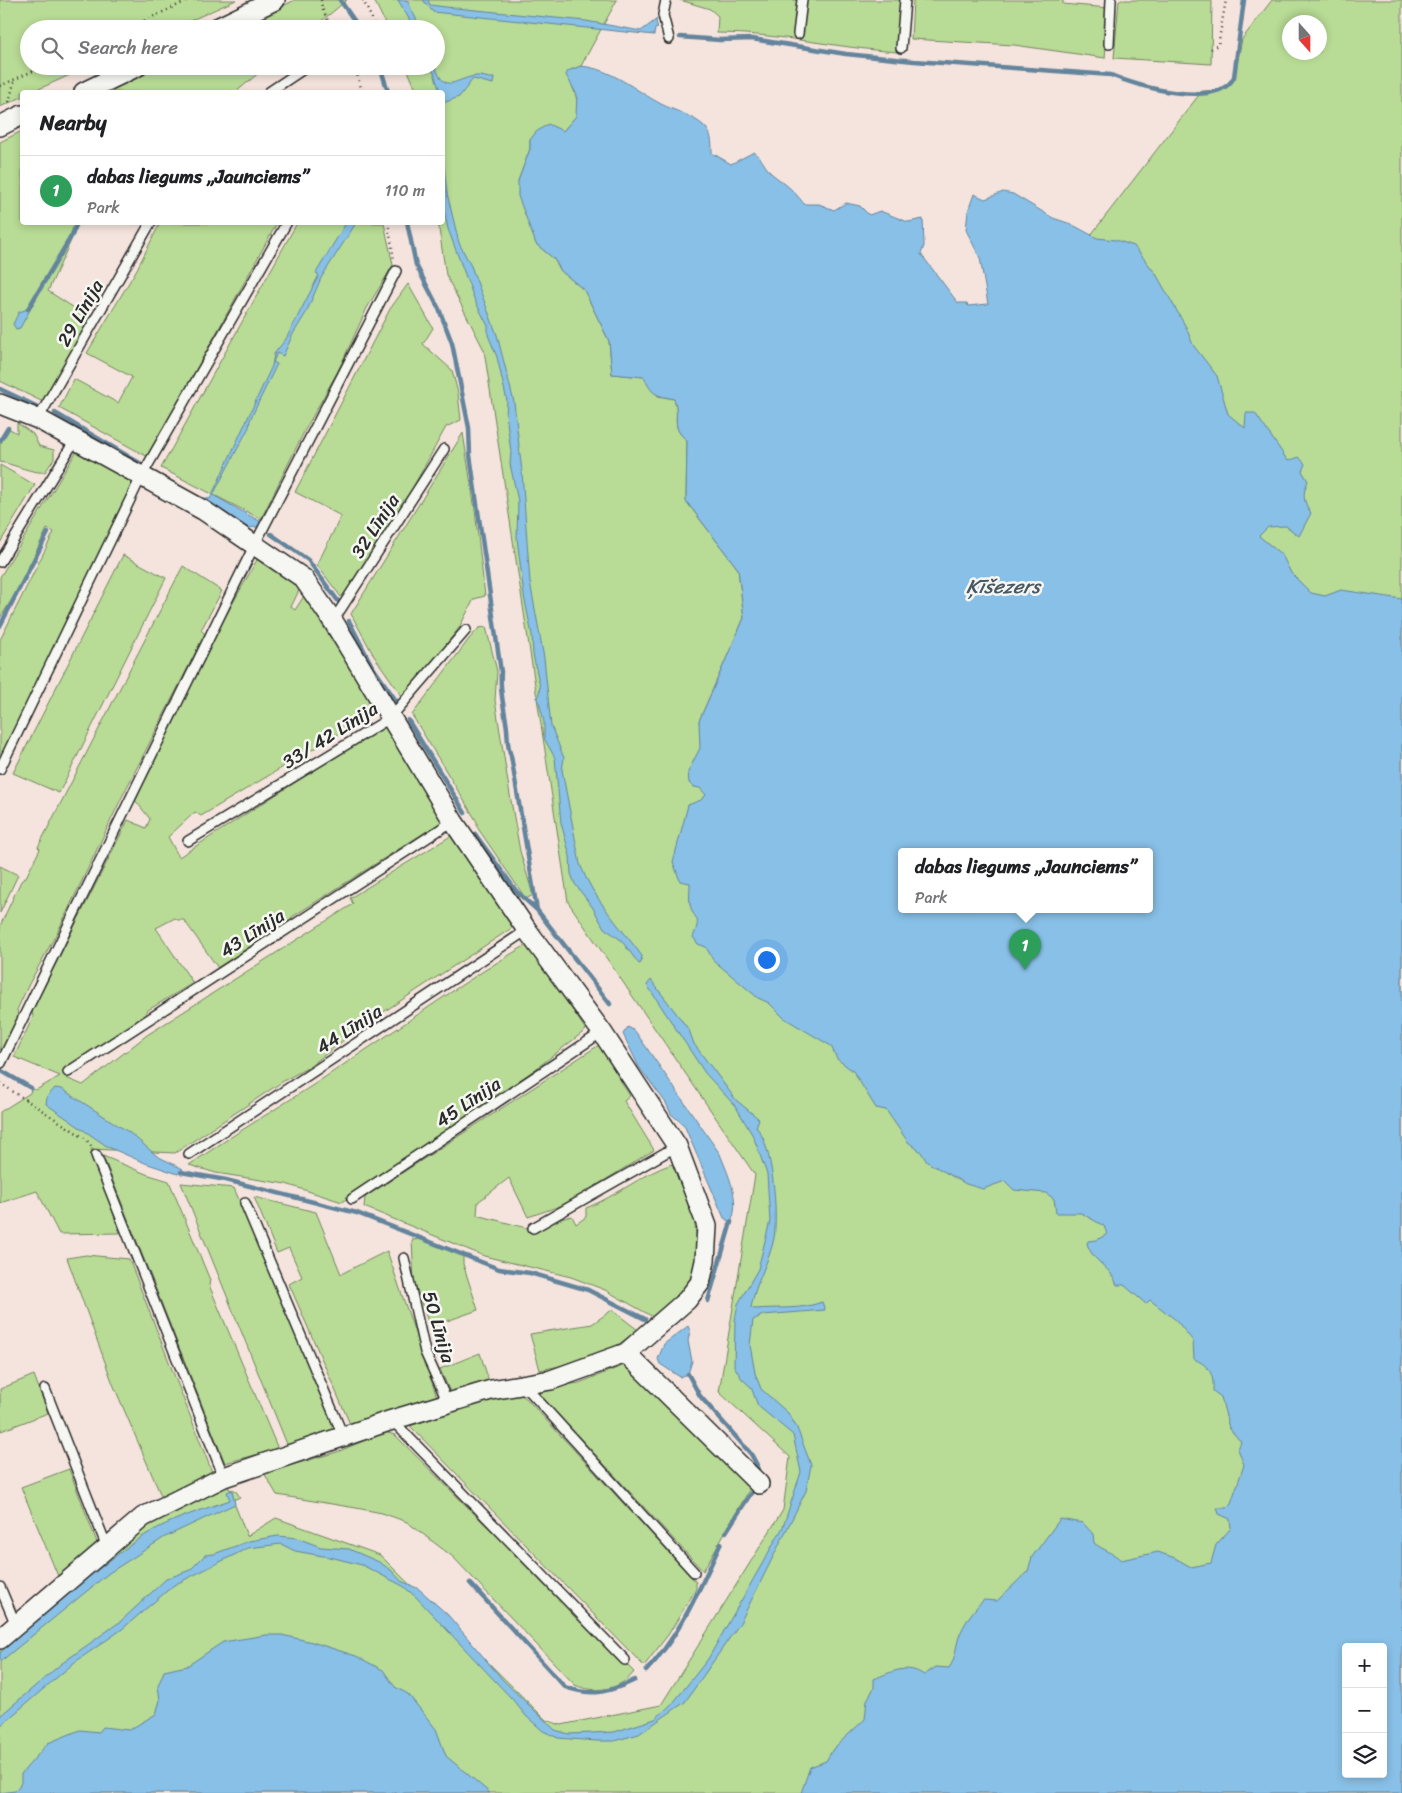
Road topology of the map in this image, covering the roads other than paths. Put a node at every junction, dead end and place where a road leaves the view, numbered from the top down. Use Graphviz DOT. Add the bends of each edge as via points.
graph roads {
  1 [pos="275,0"];
  2 [pos="666,0"];
  3 [pos="802,0"];
  4 [pos="905,0"];
  5 [pos="1111,0"];
  6 [pos="234,20"];
  7 [pos="798,34"];
  8 [pos="669,39"];
  9 [pos="1109,44"];
  10 [pos="901,48"];
  11 [pos="119,75"];
  12 [pos="294,75"];
  13 [pos="88,90"];
  14 [pos="272,90"];
  15 [pos="20,116"];
  16 [pos="0,126"];
  17 [pos="149,225"];
  18 [pos="285,225"];
  19 [pos="396,271"];
  20 [pos="0,404"];
  21 [pos="38,419"];
  22 [pos="75,440"];
  23 [pos="444,449"];
  24 [pos="141,476"];
  25 [pos="255,544"];
  26 [pos="0,562"];
  27 [pos="333,622"];
  28 [pos="466,630"];
  29 [pos="390,718"];
  30 [pos="0,769"];
  31 [pos="453,821"];
  32 [pos="188,841"];
  33 [pos="527,930"];
  34 [pos="602,1032"];
  35 [pos="1,1063"];
  36 [pos="68,1072"];
  37 [pos="677,1146"];
  38 [pos="189,1154"];
  39 [pos="96,1155"];
  40 [pos="352,1199"];
  41 [pos="245,1203"];
  42 [pos="533,1228"];
  43 [pos="404,1258"];
  44 [pos="626,1353"];
  45 [pos="524,1385"];
  46 [pos="45,1389"];
  47 [pos="448,1403"];
  48 [pos="392,1420"];
  49 [pos="344,1438"];
  50 [pos="224,1477"];
  51 [pos="759,1484"];
  52 [pos="107,1547"];
  53 [pos="694,1572"];
  54 [pos="0,1587"];
  55 [pos="16,1625"];
  56 [pos="0,1639"];
  57 [pos="625,1660"];
  1 -- 6 [label="street"];
  2 -- 8 [label="lane" via="663,15"];
  3 -- 7 [label="lane"];
  4 -- 10 [label="lane"];
  5 -- 9 [label="lane"];
  11 -- 13 [label="street"];
  12 -- 14 [label="lane"];
  15 -- 16 [label="street"];
  17 -- 21 [label="lane, 29 Līnija"];
  18 -- 24 [label="lane"];
  19 -- 25 [label="lane"];
  20 -- 21 [label="street"];
  21 -- 22 [label="street"];
  22 -- 24 [label="street"];
  22 -- 26 [label="lane"];
  23 -- 27 [label="lane, 32 Līnija"];
  24 -- 25 [label="street" via="203,510"];
  24 -- 30 [label="lane"];
  25 -- 27 [label="street" via="303,578"];
  25 -- 35 [label="lane"];
  27 -- 29 [label="street"];
  28 -- 29 [label="lane, 33/ 42 Līnija"];
  29 -- 31 [label="street"];
  29 -- 32 [label="lane, 33/ 42 Līnija"];
  31 -- 33 [label="street"];
  31 -- 36 [label="lane, 43 Līnija"];
  33 -- 34 [label="street"];
  33 -- 38 [label="lane, 44 Līnija"];
  34 -- 37 [label="street"];
  34 -- 40 [label="lane, 45 Līnija"];
  37 -- 42 [label="lane"];
  37 -- 44 [label="street" via="707,1226 700,1283 687,1300"];
  39 -- 50 [label="lane"];
  41 -- 49 [label="lane"];
  43 -- 47 [label="lane, 50 Līnija" via="425,1352"];
  44 -- 45 [label="street" via="551,1380"];
  44 -- 51 [label="street"];
  45 -- 47 [label="street" via="491,1390"];
  45 -- 53 [label="lane"];
  46 -- 52 [label="lane"];
  47 -- 48 [label="street"];
  48 -- 49 [label="street"];
  48 -- 57 [label="lane"];
  49 -- 50 [label="street"];
  50 -- 52 [label="street" via="143,1517"];
  52 -- 55 [label="street"];
  54 -- 55 [label="lane"];
  55 -- 56 [label="street"];
}
